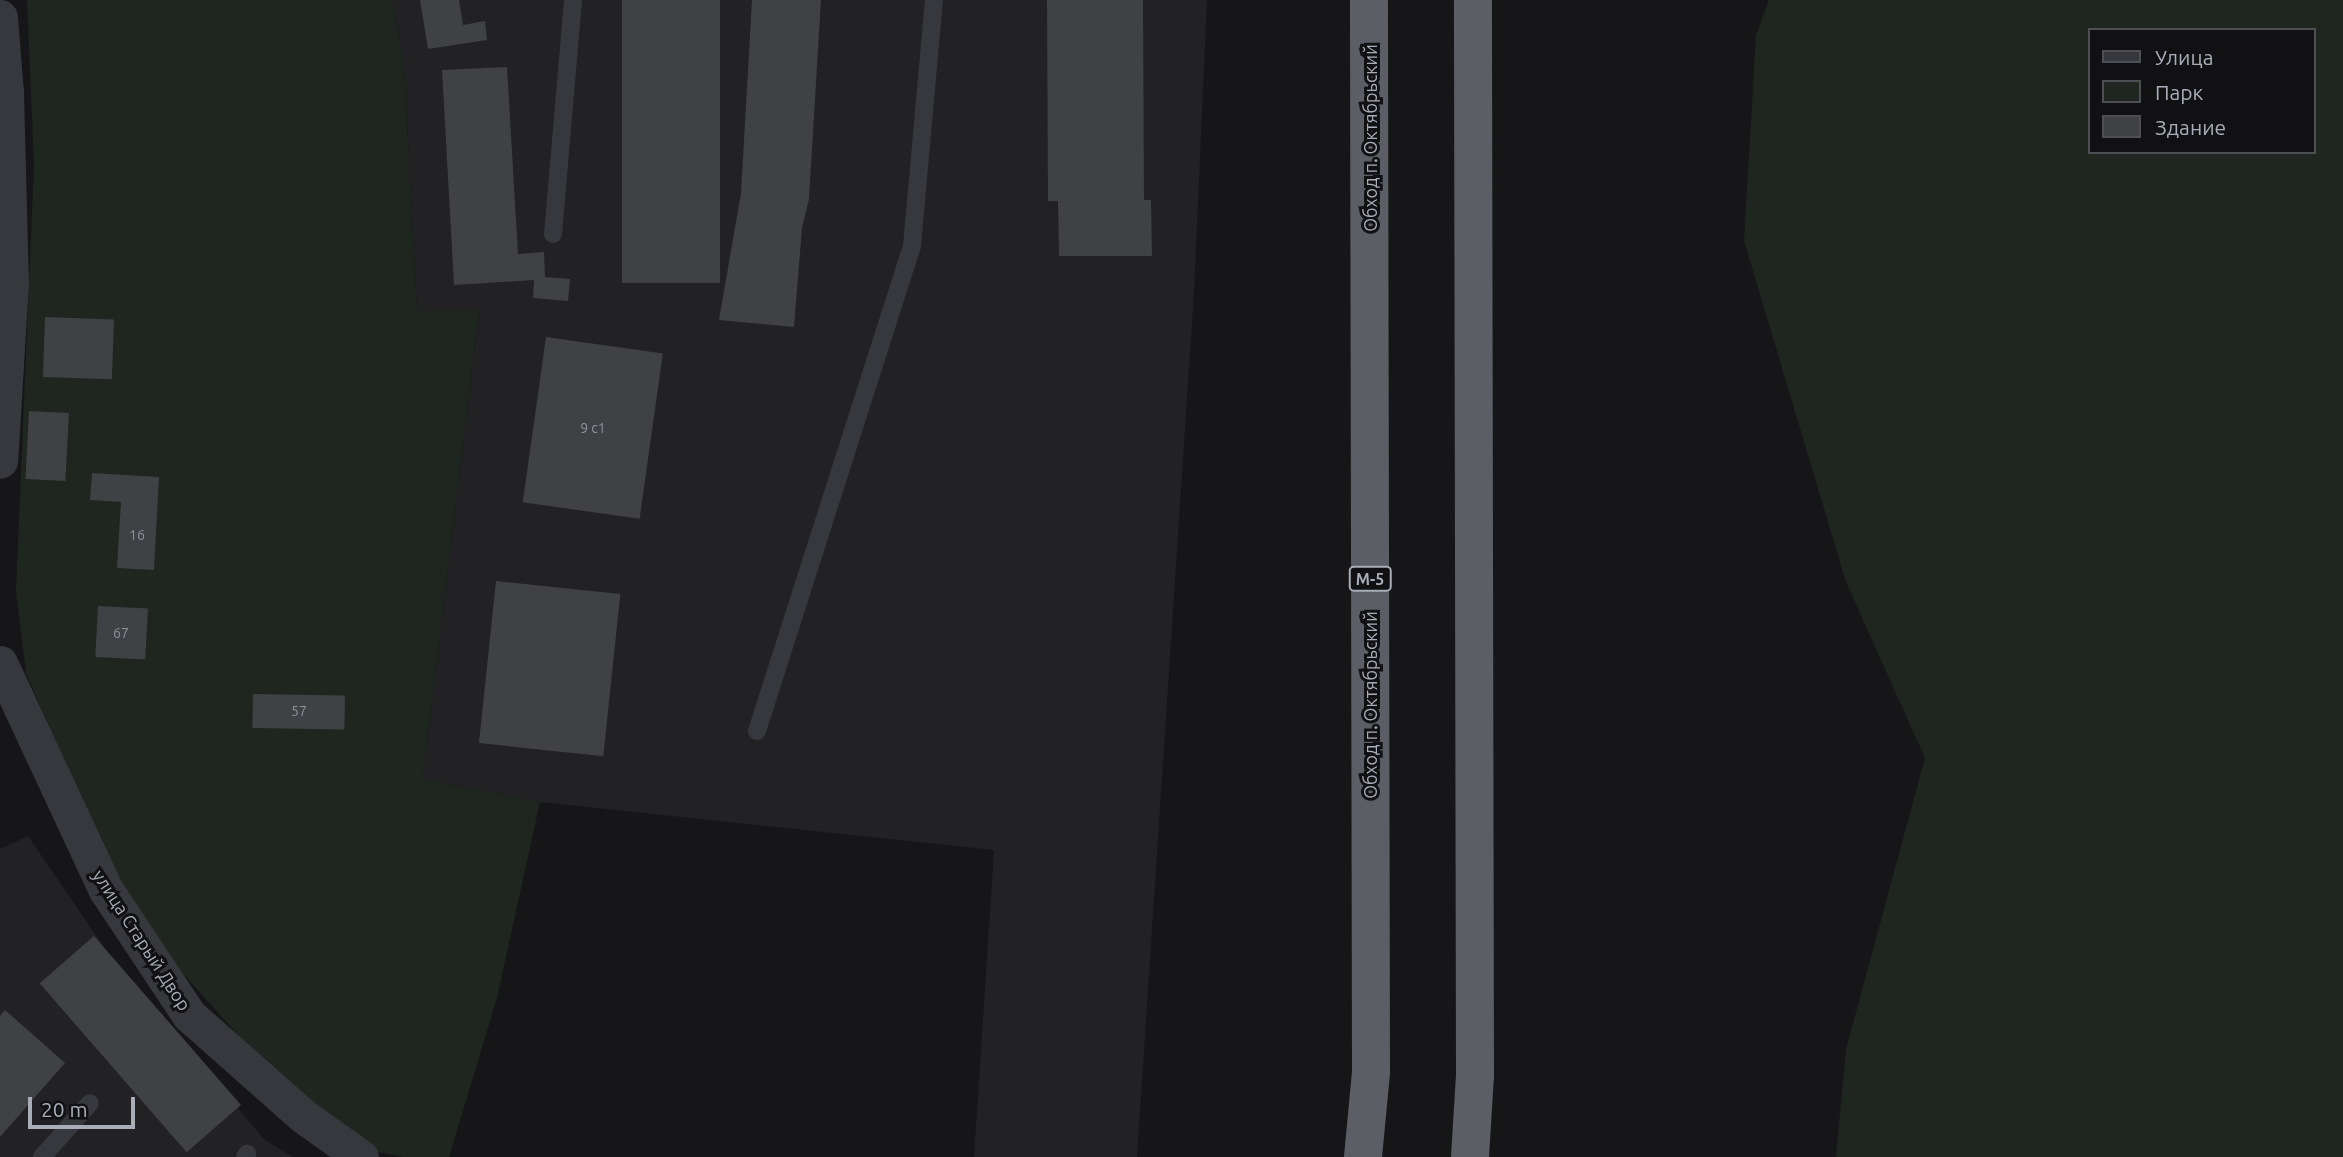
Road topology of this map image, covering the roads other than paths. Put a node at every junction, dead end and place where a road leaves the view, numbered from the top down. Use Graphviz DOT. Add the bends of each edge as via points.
graph roads {
  1 [pos="573,0"];
  2 [pos="934,0"];
  3 [pos="1370,0"];
  4 [pos="1474,0"];
  5 [pos="0,17"];
  6 [pos="553,234"];
  7 [pos="0,461"];
  8 [pos="0,663"];
  9 [pos="757,731"];
  10 [pos="90,1103"];
  11 [pos="42,1157"];
  12 [pos="360,1157"];
  13 [pos="1363,1157"];
  14 [pos="1470,1157"];
  1 -- 6 [label="lane"];
  2 -- 9 [label="lane" via="912,246"];
  3 -- 13 [label="highway, Обход п. Октябрьский / М-5" via="1371,1072"];
  4 -- 14 [label="highway" via="1475,1075"];
  5 -- 7 [label="street" via="11,283"];
  8 -- 12 [label="street, улица Старый Двор" via="106,890 189,1014 303,1116"];
  10 -- 11 [label="lane"];
}
